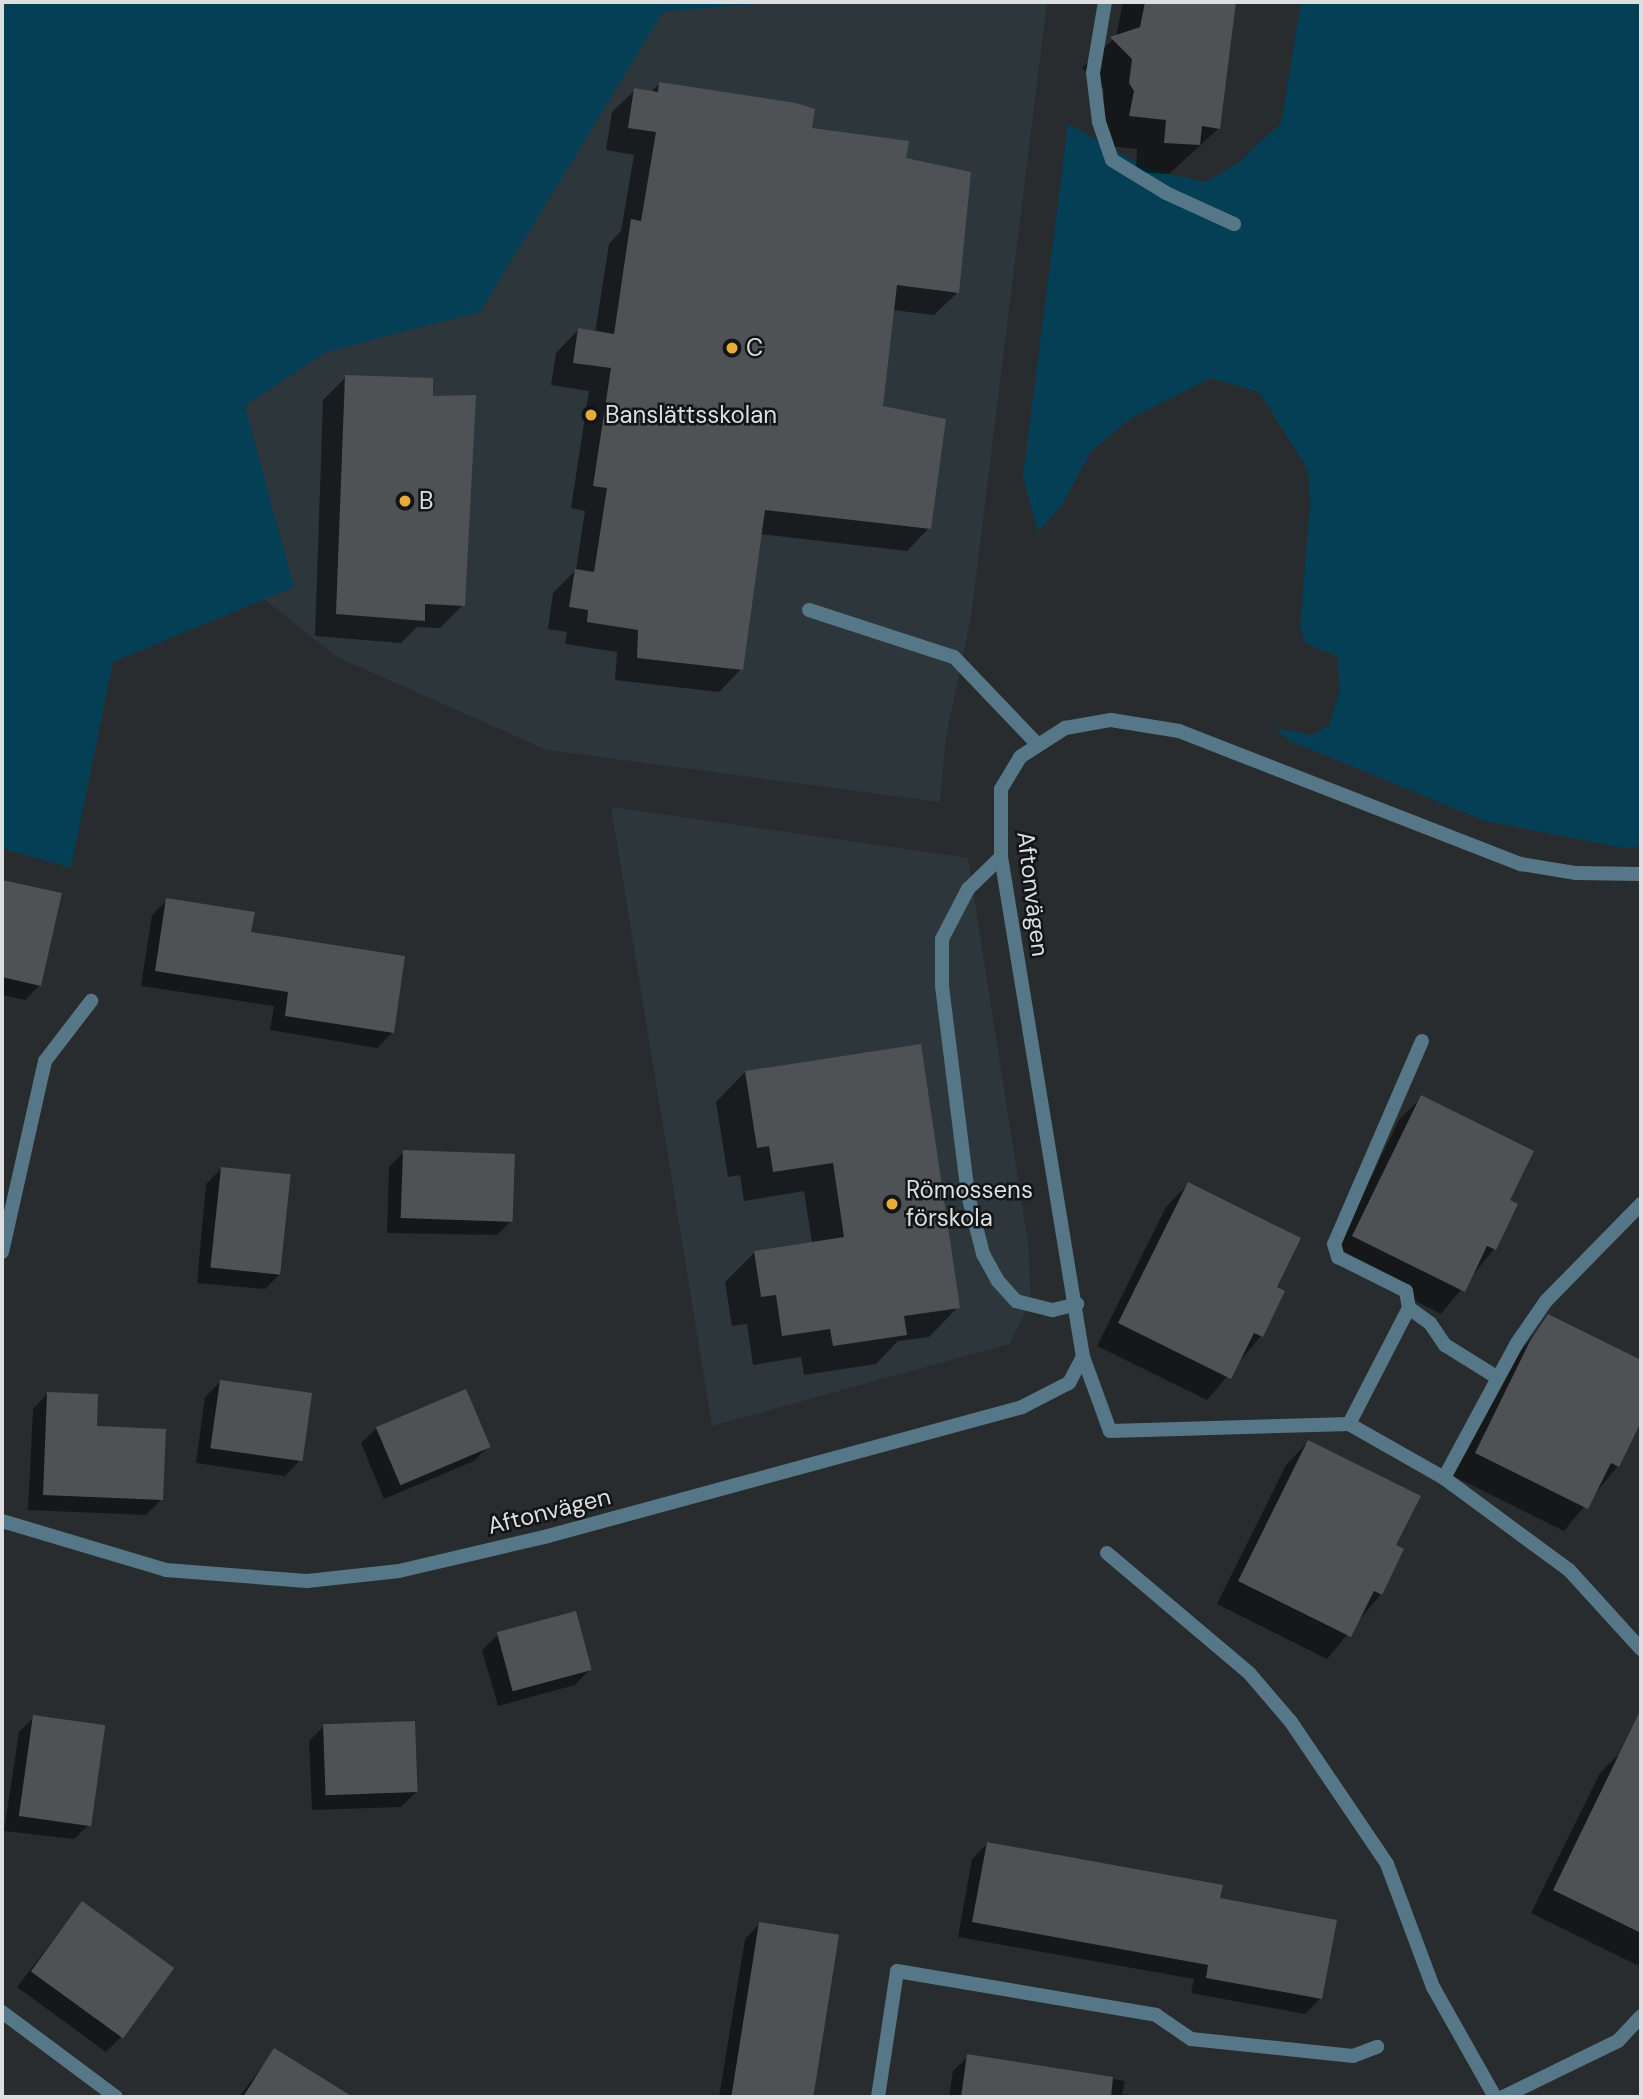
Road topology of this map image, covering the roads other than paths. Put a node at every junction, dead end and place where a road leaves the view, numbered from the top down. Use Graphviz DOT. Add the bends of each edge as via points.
graph roads {
  1 [pos="1105,2"];
  2 [pos="1234,224"];
  3 [pos="809,610"];
  4 [pos="1037,744"];
  5 [pos="1001,857"];
  6 [pos="1641,874"];
  7 [pos="91,1001"];
  8 [pos="1422,1041"];
  9 [pos="1641,1204"];
  10 [pos="2,1252"];
  11 [pos="1077,1304"];
  12 [pos="1409,1308"];
  13 [pos="1083,1357"];
  14 [pos="1498,1378"];
  15 [pos="1349,1424"];
  16 [pos="1444,1478"];
  17 [pos="2,1521"];
  18 [pos="1107,1553"];
  19 [pos="1641,1649"];
  20 [pos="2,2012"];
  21 [pos="1641,2016"];
  22 [pos="1377,2047"];
  23 [pos="116,2097"];
  24 [pos="878,2097"];
  25 [pos="1495,2097"];
  26 [pos="1503,2097"];
  1 -- 2 [label="street" via="1093,73 1099,122 1112,160"];
  3 -- 4 [label="street" via="954,657"];
  4 -- 5 [label="street, Aftonvägen" via="1020,757 1001,789"];
  4 -- 6 [label="street, Aftonvägen" via="1065,728 1111,720 1179,731 1521,864 1576,873"];
  5 -- 11 [label="street, Aftonvägen"];
  5 -- 11 [label="street" via="968,889 942,939 942,986 968,1195 984,1254 998,1281 1016,1301 1053,1310"];
  7 -- 10 [label="street" via="45,1061"];
  8 -- 12 [label="street" via="1334,1244 1338,1257 1406,1291"];
  9 -- 14 [label="street" via="1546,1301"];
  11 -- 13 [label="street, Aftonvägen"];
  12 -- 14 [label="street" via="1430,1323 1446,1346"];
  12 -- 15 [label="street"];
  13 -- 15 [label="street, Aftonvägen" via="1110,1432"];
  13 -- 17 [label="street, Aftonvägen" via="1069,1383 1022,1407 548,1536 398,1571 307,1581 166,1570"];
  14 -- 16 [label="street"];
  15 -- 16 [label="street"];
  16 -- 19 [label="street" via="1569,1570"];
  18 -- 25 [label="street" via="1250,1674 1291,1722 1387,1864 1433,1987"];
  20 -- 23 [label="street"];
  21 -- 26 [label="street" via="1618,2041"];
  22 -- 24 [label="street" via="1353,2056 1191,2039 1156,2014 897,1971"];
}
